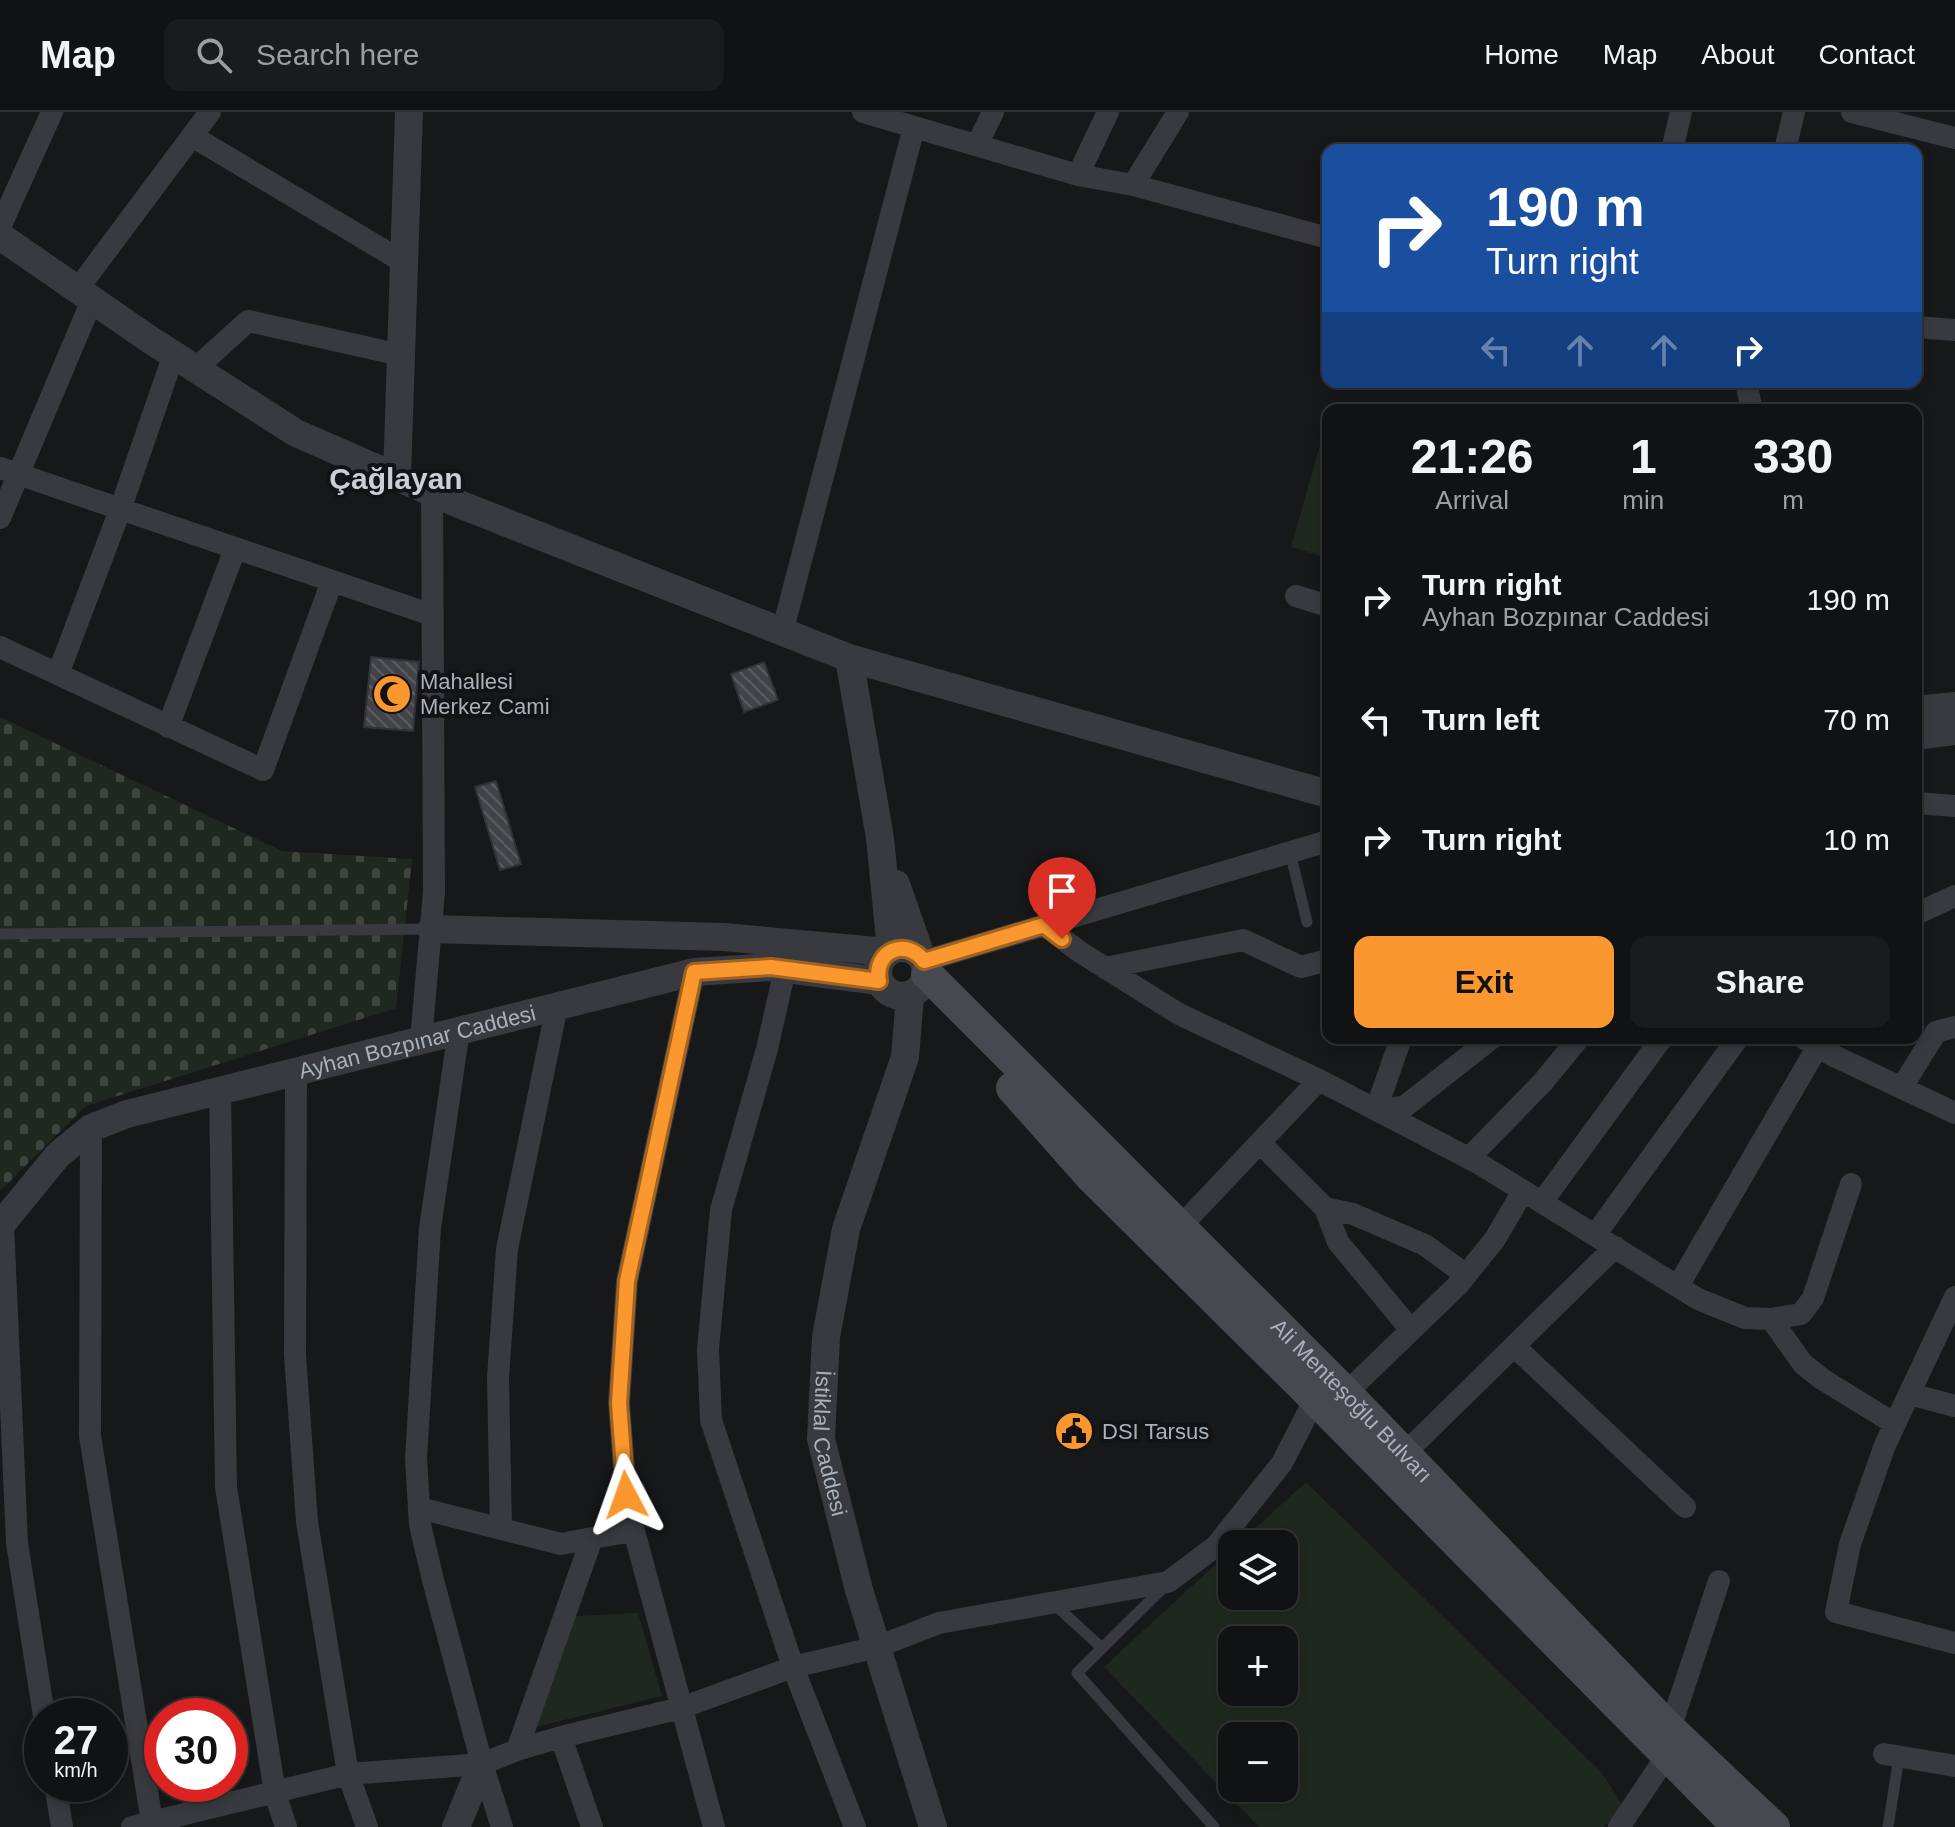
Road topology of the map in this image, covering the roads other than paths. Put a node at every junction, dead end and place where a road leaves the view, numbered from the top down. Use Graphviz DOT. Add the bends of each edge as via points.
graph roads {
  1 [pos="52,112"];
  2 [pos="210,112"];
  3 [pos="409,112"];
  4 [pos="993,112"];
  5 [pos="1108,112"];
  6 [pos="1178,112"];
  7 [pos="1681,112"];
  8 [pos="1794,112"];
  9 [pos="1852,112"];
  10 [pos="872,113"];
  11 [pos="914,127"];
  12 [pos="192,136"];
  13 [pos="1955,138"];
  14 [pos="1673,144"];
  15 [pos="1786,144"];
  16 [pos="977,145"];
  17 [pos="1078,175"];
  18 [pos="1133,185"];
  19 [pos="0,227"];
  20 [pos="0,236"];
  21 [pos="1322,236"];
  22 [pos="405,263"];
  23 [pos="84,295"];
  24 [pos="1922,327"];
  25 [pos="1955,330"];
  26 [pos="401,355"];
  27 [pos="184,362"];
  28 [pos="8,471"];
  29 [pos="397,477"];
  30 [pos="432,492"];
  31 [pos="120,510"];
  32 [pos="0,518"];
  33 [pos="235,549"];
  34 [pos="332,581"];
  35 [pos="1296,596"];
  36 [pos="1322,604"];
  37 [pos="432,615"];
  38 [pos="782,633"];
  39 [pos="0,647"];
  40 [pos="849,658"];
  41 [pos="58,674"];
  42 [pos="1955,706"];
  43 [pos="1922,709"];
  44 [pos="168,727"];
  45 [pos="1955,731"];
  46 [pos="1922,735"];
  47 [pos="1322,792"];
  48 [pos="1922,803"];
  49 [pos="1955,806"];
  50 [pos="880,838"];
  51 [pos="1322,843"];
  52 [pos="1290,852"];
  53 [pos="1955,896"];
  54 [pos="1922,911"];
  55 [pos="1307,922"];
  56 [pos="1044,925"];
  57 [pos="432,929"];
  58 [pos="0,934"];
  59 [pos="737,937"];
  60 [pos="890,951"];
  61 [pos="1322,962"];
  62 [pos="1105,968"];
  63 [pos="785,969"];
  64 [pos="694,972"];
  65 [pos="921,975"];
  66 [pos="879,981"];
  67 [pos="557,1006"];
  68 [pos="1955,1027"];
  69 [pos="459,1030"];
  70 [pos="421,1040"];
  71 [pos="1399,1044"];
  72 [pos="1484,1044"];
  73 [pos="1574,1044"];
  74 [pos="1657,1044"];
  75 [pos="1734,1044"];
  76 [pos="1811,1044"];
  77 [pos="1819,1044"];
  78 [pos="296,1071"];
  79 [pos="1319,1080"];
  80 [pos="1902,1087"];
  81 [pos="220,1090"];
  82 [pos="1376,1110"];
  83 [pos="1955,1113"];
  84 [pos="91,1128"];
  85 [pos="1260,1143"];
  86 [pos="1469,1158"];
  87 [pos="1851,1184"];
  88 [pos="1532,1196"];
  89 [pos="1325,1208"];
  90 [pos="1,1225"];
  91 [pos="1179,1228"];
  92 [pos="1595,1235"];
  93 [pos="1615,1247"];
  94 [pos="1466,1275"];
  95 [pos="1678,1286"];
  96 [pos="1955,1297"];
  97 [pos="1771,1319"];
  98 [pos="1411,1330"];
  99 [pos="1514,1346"];
  100 [pos="1910,1394"];
  101 [pos="1330,1396"];
  102 [pos="1955,1406"];
  103 [pos="1895,1424"];
  104 [pos="1405,1453"];
  105 [pos="1685,1507"];
  106 [pos="419,1508"];
  107 [pos="501,1529"];
  108 [pos="634,1531"];
  109 [pos="592,1538"];
  110 [pos="8,1546"];
  111 [pos="1719,1581"];
  112 [pos="1168,1582"];
  113 [pos="1054,1604"];
  114 [pos="1955,1643"];
  115 [pos="877,1647"];
  116 [pos="1102,1648"];
  117 [pos="793,1667"];
  118 [pos="40,1698"];
  119 [pos="681,1708"];
  120 [pos="561,1737"];
  121 [pos="1668,1743"];
  122 [pos="517,1750"];
  123 [pos="1892,1755"];
  124 [pos="482,1764"];
  125 [pos="1955,1766"];
  126 [pos="348,1774"];
  127 [pos="275,1793"];
  128 [pos="58,1802"];
  129 [pos="142,1824"];
  130 [pos="62,1827"];
  131 [pos="286,1827"];
  132 [pos="367,1827"];
  133 [pos="456,1827"];
  134 [pos="502,1827"];
  135 [pos="592,1827"];
  136 [pos="714,1827"];
  137 [pos="855,1827"];
  138 [pos="933,1827"];
  139 [pos="1214,1827"];
  140 [pos="1619,1827"];
  141 [pos="1738,1827"];
  142 [pos="1774,1827"];
  143 [pos="1888,1827"];
  1 -- 19 [label="street"];
  2 -- 12 [label="street"];
  3 -- 22 [label="street"];
  4 -- 16 [label="street"];
  5 -- 17 [label="street"];
  6 -- 18 [label="street"];
  7 -- 14 [label="street"];
  8 -- 15 [label="street"];
  9 -- 13 [label="street"];
  10 -- 11 [label="street"];
  11 -- 16 [label="street"];
  11 -- 38 [label="street"];
  12 -- 22 [label="street"];
  12 -- 23 [label="street"];
  16 -- 17 [label="street"];
  17 -- 18 [label="street"];
  18 -- 21 [label="street"];
  20 -- 23 [label="street"];
  22 -- 26 [label="street"];
  23 -- 27 [label="street"];
  23 -- 28 [label="street"];
  24 -- 25 [label="street"];
  26 -- 27 [label="street" via="248,321"];
  26 -- 29 [label="street"];
  27 -- 29 [label="street" via="296,433"];
  27 -- 31 [label="street"];
  28 -- 31 [label="street"];
  28 -- 32 [label="street"];
  29 -- 30 [label="street"];
  30 -- 37 [label="street"];
  30 -- 38 [label="street"];
  31 -- 33 [label="street"];
  31 -- 41 [label="street"];
  33 -- 34 [label="street"];
  33 -- 44 [label="street"];
  34 -- 37 [label="street"];
  34 -- 44 [label="street" via="263,770"];
  35 -- 36 [label="street"];
  37 -- 57 [label="street"];
  38 -- 40 [label="street"];
  39 -- 41 [label="street"];
  40 -- 47 [label="street"];
  40 -- 50 [label="street"];
  41 -- 44 [label="street"];
  42 -- 43 [label="street"];
  45 -- 46 [label="street"];
  48 -- 49 [label="street"];
  50 -- 60 [label="street"];
  50 -- 65 [label="street"];
  51 -- 52 [label="street"];
  52 -- 55 [label="lane"];
  52 -- 56 [label="street"];
  53 -- 54 [label="street"];
  56 -- 62 [label="street"];
  56 -- 65 [label="street"];
  57 -- 58 [label="lane"];
  57 -- 59 [label="street"];
  57 -- 70 [label="street"];
  59 -- 60 [label="street"];
  59 -- 64 [label="street"];
  60 -- 65 [label="street" via="904,947"];
  60 -- 66 [label="street" via="879,963"];
  61 -- 62 [label="street" via="1301,967 1243,940"];
  62 -- 79 [label="street" via="1179,1014"];
  63 -- 64 [label="street, Ayhan Bozpınar Caddesi"];
  63 -- 66 [label="street, Ayhan Bozpınar Caddesi"];
  63 -- 117 [label="street" via="721,1210 708,1349 711,1420"];
  64 -- 67 [label="street, Ayhan Bozpınar Caddesi"];
  64 -- 108 [label="street" via="627,1281 619,1403"];
  65 -- 66 [label="street, Ayhan Bozpınar Caddesi" via="891,994"];
  65 -- 91 [label="main road, Ali Menteşoğlu Bulvarı"];
  65 -- 101 [label="main road, Ali Menteşoğlu Bulvarı" via="1092,1178"];
  65 -- 115 [label="street, İstiklal Caddesi" via="905,1057 846,1229 826,1337 821,1439"];
  67 -- 69 [label="street, Ayhan Bozpınar Caddesi"];
  67 -- 107 [label="street" via="507,1249 498,1378"];
  68 -- 80 [label="street" via="1936,1032"];
  69 -- 70 [label="street, Ayhan Bozpınar Caddesi"];
  69 -- 106 [label="street" via="430,1228 416,1458"];
  70 -- 78 [label="street, Ayhan Bozpınar Caddesi"];
  71 -- 82 [label="street"];
  72 -- 82 [label="street" via="1404,1107"];
  73 -- 86 [label="street"];
  74 -- 88 [label="street"];
  75 -- 92 [label="street"];
  76 -- 95 [label="street"];
  77 -- 80 [label="street"];
  78 -- 81 [label="street, Ayhan Bozpınar Caddesi"];
  78 -- 126 [label="street" via="295,1355 306,1507"];
  79 -- 82 [label="street"];
  79 -- 85 [label="street"];
  80 -- 83 [label="street"];
  81 -- 84 [label="street, Ayhan Bozpınar Caddesi"];
  81 -- 127 [label="street" via="226,1487"];
  82 -- 86 [label="street"];
  84 -- 90 [label="street, Ayhan Bozpınar Caddesi" via="58,1155"];
  84 -- 129 [label="street" via="90,1436"];
  85 -- 89 [label="street"];
  85 -- 91 [label="street"];
  86 -- 88 [label="street"];
  87 -- 97 [label="street" via="1813,1298 1801,1314"];
  88 -- 92 [label="street"];
  88 -- 94 [label="street"];
  89 -- 94 [label="street" via="1353,1214 1425,1245"];
  89 -- 98 [label="street" via="1338,1242"];
  90 -- 110 [label="street"];
  91 -- 101 [label="main road, Ali Menteşoğlu Bulvarı"];
  92 -- 93 [label="street"];
  93 -- 95 [label="street"];
  93 -- 99 [label="street"];
  94 -- 98 [label="street"];
  95 -- 97 [label="street" via="1745,1318"];
  96 -- 100 [label="street"];
  97 -- 103 [label="street" via="1803,1364"];
  98 -- 101 [label="street"];
  99 -- 104 [label="street"];
  99 -- 105 [label="street"];
  100 -- 102 [label="street"];
  100 -- 103 [label="street"];
  101 -- 104 [label="main road, Ali Menteşoğlu Bulvarı"];
  101 -- 112 [label="street" via="1216,1546"];
  101 -- 121 [label="main road, Ali Menteşoğlu Bulvarı"];
  103 -- 114 [label="street" via="1850,1544 1836,1612"];
  104 -- 121 [label="main road, Ali Menteşoğlu Bulvarı"];
  106 -- 107 [label="street"];
  106 -- 124 [label="street"];
  107 -- 109 [label="street" via="561,1544"];
  108 -- 109 [label="street"];
  108 -- 119 [label="street"];
  109 -- 122 [label="street"];
  110 -- 118 [label="street"];
  111 -- 121 [label="street"];
  112 -- 113 [label="street"];
  112 -- 116 [label="lane"];
  113 -- 115 [label="street" via="939,1623"];
  113 -- 116 [label="lane"];
  115 -- 117 [label="street"];
  115 -- 138 [label="street, İstiklal Caddesi"];
  116 -- 139 [label="lane" via="1077,1673"];
  117 -- 119 [label="street"];
  117 -- 137 [label="street"];
  119 -- 120 [label="street"];
  119 -- 136 [label="street"];
  120 -- 122 [label="street"];
  120 -- 135 [label="street"];
  121 -- 140 [label="street"];
  121 -- 141 [label="main road, Ali Menteşoğlu Bulvarı"];
  121 -- 142 [label="main road, Ali Menteşoğlu Bulvarı"];
  122 -- 124 [label="street"];
  123 -- 125 [label="street"];
  123 -- 143 [label="lane"];
  124 -- 126 [label="street"];
  124 -- 133 [label="street"];
  124 -- 134 [label="street"];
  126 -- 127 [label="street"];
  126 -- 132 [label="street"];
  127 -- 129 [label="street"];
  127 -- 131 [label="street"];
  128 -- 130 [label="street"];
}
